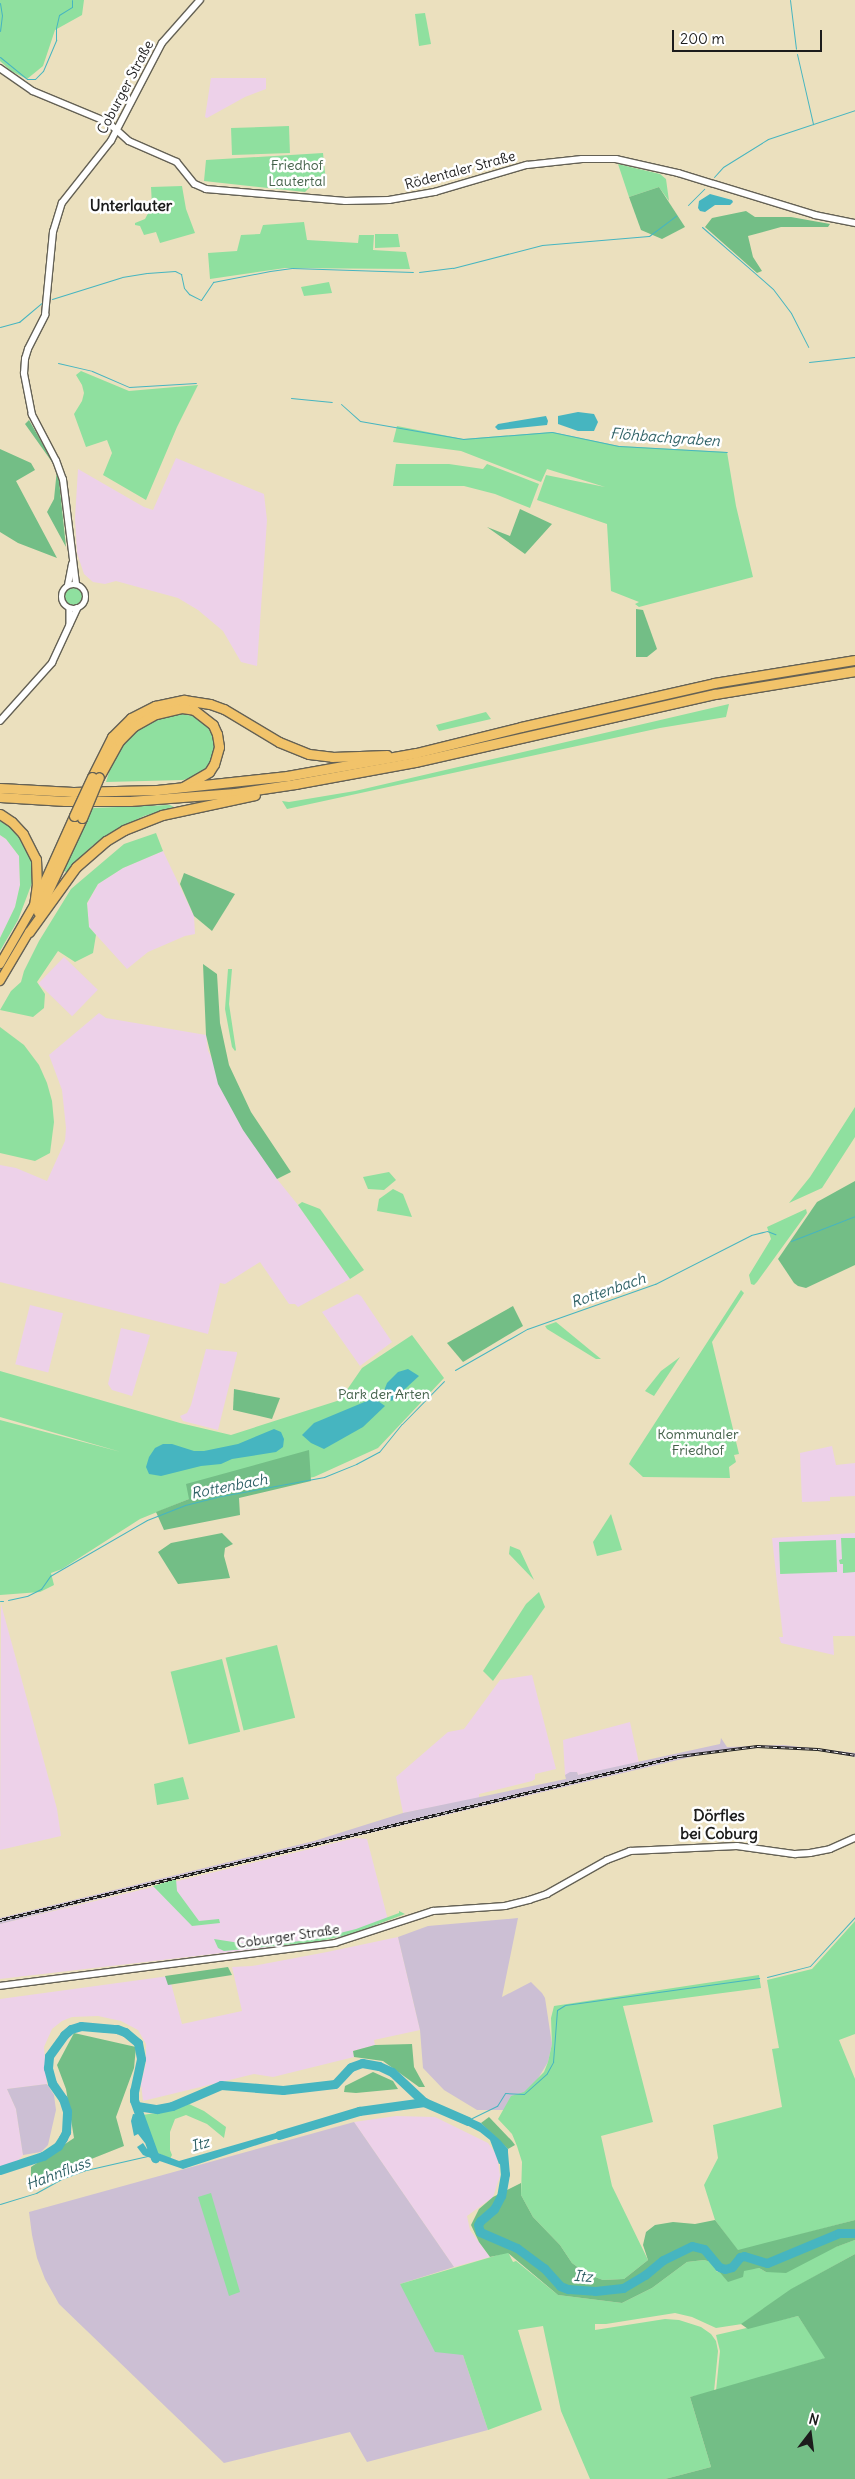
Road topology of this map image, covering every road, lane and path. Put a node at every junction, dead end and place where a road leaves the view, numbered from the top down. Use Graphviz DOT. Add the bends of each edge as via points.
graph roads {
  1 [pos="200,0"];
  2 [pos="0,68"];
  3 [pos="118,129"];
  4 [pos="855,223"];
  5 [pos="71,561"];
  6 [pos="76,584"];
  7 [pos="68,585"];
  8 [pos="70,609"];
  9 [pos="77,609"];
  10 [pos="70,624"];
  11 [pos="855,660"];
  12 [pos="855,671"];
  13 [pos="0,721"];
  14 [pos="405,756"];
  15 [pos="96,777"];
  16 [pos="295,784"];
  17 [pos="0,788"];
  18 [pos="178,789"];
  19 [pos="0,797"];
  20 [pos="0,814"];
  21 [pos="78,817"];
  22 [pos="34,905"];
  23 [pos="29,932"];
  24 [pos="0,964"];
  25 [pos="0,981"];
  26 [pos="855,1838"];
  27 [pos="0,1986"];
  1 -- 3 [label="street, Coburger Straße" via="162,43"];
  2 -- 3 [label="street, Rödentaler Straße" via="33,90"];
  3 -- 4 [label="street, Rödentaler Straße" via="129,141 177,162 199,187 312,199 399,199 527,165 582,158 616,160 678,173 815,215"];
  3 -- 5 [label="street, Coburger Straße" via="66,195 57,213 47,301 42,321 28,349 24,374 32,415 63,480"];
  5 -- 6 [label="street"];
  5 -- 7 [label="street"];
  6 -- 7 [label="street"];
  6 -- 9 [label="street" via="86,596"];
  7 -- 8 [label="street" via="61,599"];
  8 -- 9 [label="street"];
  8 -- 10 [label="street"];
  9 -- 10 [label="street"];
  10 -- 13 [label="street" via="52,663"];
  11 -- 14 [label="highway" via="705,685"];
  12 -- 16 [label="highway" via="715,694 415,762"];
  14 -- 15 [label="highway" via="332,757 309,754 279,742 224,709 184,700 155,706 131,718 112,737"];
  14 -- 18 [label="highway" via="288,776"];
  15 -- 18 [label="highway" via="134,726 156,714 182,708 194,710 213,725 219,747 209,772"];
  15 -- 21 [label="highway, bridge"];
  16 -- 19 [label="highway" via="130,801"];
  16 -- 23 [label="highway" via="162,815 124,830 76,866"];
  17 -- 18 [label="highway" via="73,792"];
  20 -- 22 [label="highway" via="23,834 36,859"];
  21 -- 22 [label="highway"];
  21 -- 23 [label="highway"];
  22 -- 24 [label="highway"];
  23 -- 25 [label="highway"];
  26 -- 27 [label="street, Coburger Straße" via="830,1850 795,1854 737,1846 630,1851 550,1892 510,1905 433,1911 336,1943"];
}
